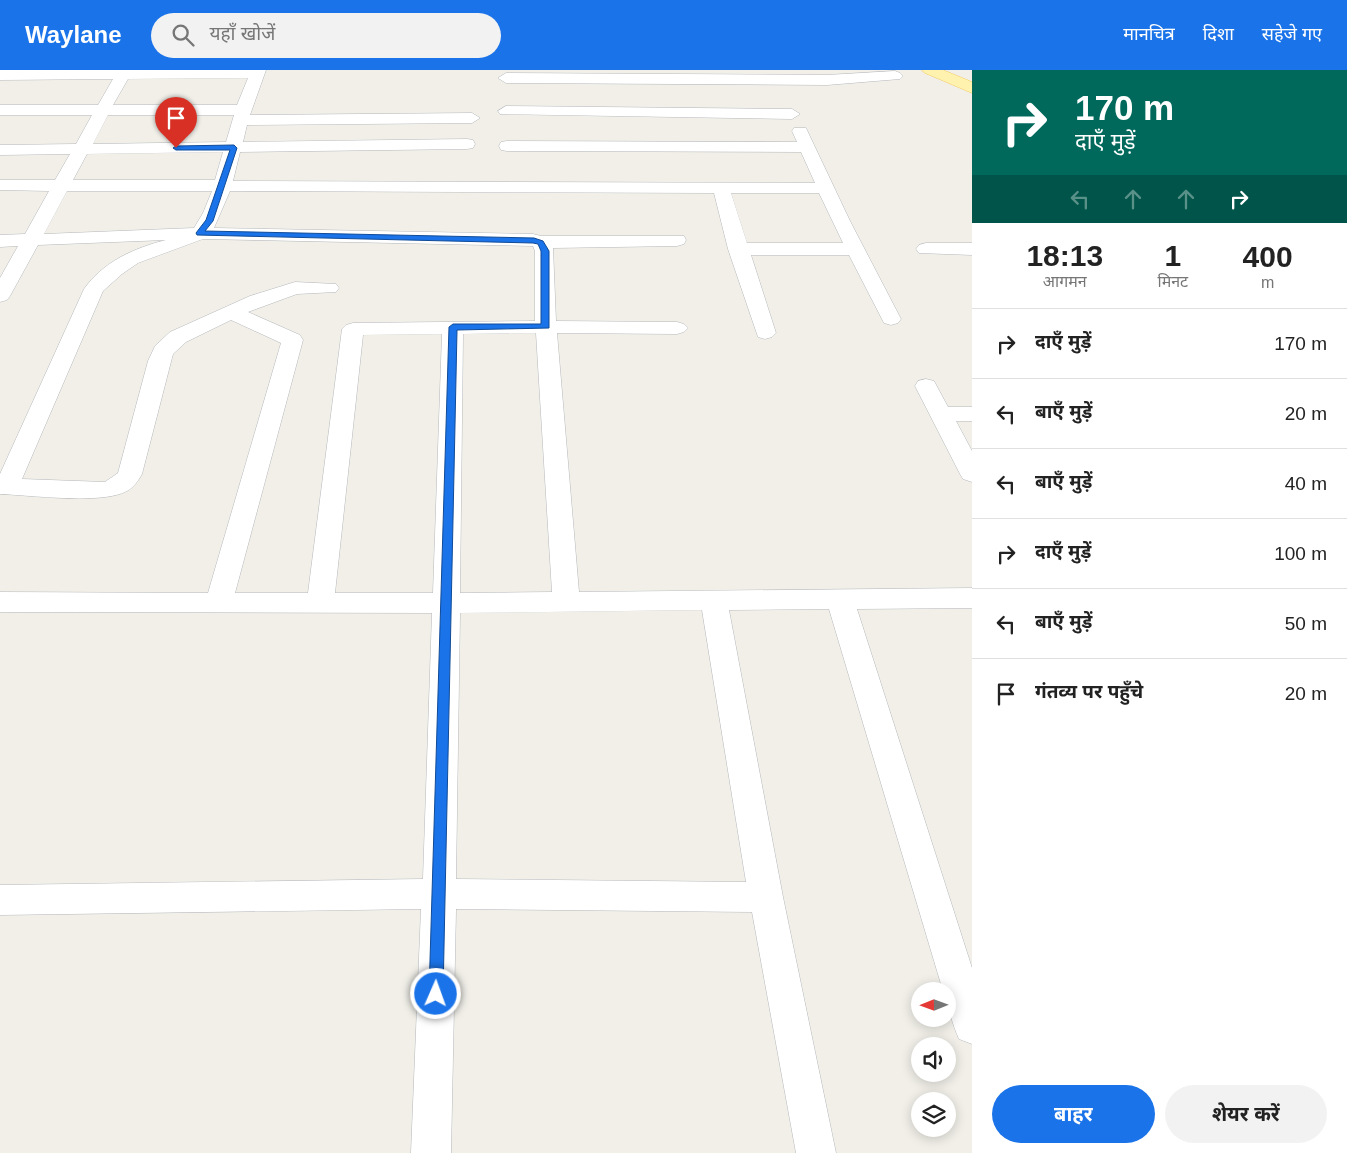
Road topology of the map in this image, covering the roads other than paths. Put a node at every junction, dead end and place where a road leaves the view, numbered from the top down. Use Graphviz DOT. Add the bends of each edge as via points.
graph roads {
  1 [pos="930,70"];
  2 [pos="123,72"];
  3 [pos="257,72"];
  4 [pos="506,74"];
  5 [pos="0,75"];
  6 [pos="895,76"];
  7 [pos="776,80"];
  8 [pos="972,88"];
  9 [pos="0,110"];
  10 [pos="102,110"];
  11 [pos="506,111"];
  12 [pos="792,114"];
  13 [pos="242,115"];
  14 [pos="472,118"];
  15 [pos="467,144"];
  16 [pos="807,147"];
  17 [pos="234,148"];
  18 [pos="0,150"];
  19 [pos="81,150"];
  20 [pos="507,166"];
  21 [pos="62,184"];
  22 [pos="0,185"];
  23 [pos="222,185"];
  24 [pos="721,188"];
  25 [pos="826,188"];
  26 [pos="200,233"];
  27 [pos="678,240"];
  28 [pos="0,241"];
  29 [pos="30,241"];
  30 [pos="541,242"];
  31 [pos="738,249"];
  32 [pos="856,249"];
  33 [pos="926,249"];
  34 [pos="972,250"];
  35 [pos="329,288"];
  36 [pos="0,296"];
  37 [pos="230,312"];
  38 [pos="891,319"];
  39 [pos="453,327"];
  40 [pos="546,327"];
  41 [pos="677,328"];
  42 [pos="764,333"];
  43 [pos="926,386"];
  44 [pos="940,414"];
  45 [pos="972,414"];
  46 [pos="972,474"];
  47 [pos="4,486"];
  48 [pos="972,598"];
  49 [pos="840,599"];
  50 [pos="714,600"];
  51 [pos="0,602"];
  52 [pos="219,602"];
  53 [pos="320,602"];
  54 [pos="566,602"];
  55 [pos="446,603"];
  56 [pos="440,894"];
  57 [pos="766,897"];
  58 [pos="0,900"];
  59 [pos="972,1026"];
  60 [pos="430,1153"];
  61 [pos="816,1153"];
  1 -- 8 [label="main road"];
  2 -- 3 [label="street"];
  2 -- 5 [label="street"];
  2 -- 10 [label="street"];
  3 -- 13 [label="street"];
  4 -- 7 [label="street"];
  4 -- 11 [label="street"];
  6 -- 7 [label="street"];
  7 -- 12 [label="street"];
  9 -- 10 [label="street"];
  10 -- 13 [label="street"];
  10 -- 19 [label="street"];
  11 -- 12 [label="street"];
  11 -- 20 [label="street"];
  12 -- 16 [label="street"];
  13 -- 14 [label="street"];
  13 -- 17 [label="street"];
  15 -- 17 [label="street"];
  16 -- 20 [label="street"];
  16 -- 25 [label="street"];
  17 -- 19 [label="street"];
  17 -- 23 [label="street"];
  18 -- 19 [label="street"];
  19 -- 21 [label="street"];
  20 -- 23 [label="street"];
  20 -- 24 [label="street"];
  21 -- 22 [label="street"];
  21 -- 23 [label="street"];
  21 -- 29 [label="street"];
  23 -- 26 [label="street" via="209,221"];
  24 -- 25 [label="street"];
  24 -- 31 [label="street"];
  25 -- 32 [label="street"];
  26 -- 29 [label="street"];
  26 -- 30 [label="street"];
  26 -- 47 [label="street" via="133,258 116,268 94,289"];
  27 -- 30 [label="street"];
  28 -- 29 [label="street"];
  29 -- 36 [label="street"];
  30 -- 40 [label="street" via="545,251"];
  31 -- 32 [label="street"];
  31 -- 42 [label="street"];
  32 -- 38 [label="street"];
  33 -- 34 [label="street"];
  35 -- 37 [label="street" via="281,291"];
  37 -- 47 [label="street" via="178,337 163,351 126,482 106,490"];
  37 -- 52 [label="street" via="292,340"];
  39 -- 40 [label="street"];
  39 -- 53 [label="street" via="353,329"];
  39 -- 55 [label="street"];
  40 -- 41 [label="street"];
  40 -- 54 [label="street"];
  43 -- 44 [label="street"];
  44 -- 45 [label="street"];
  44 -- 46 [label="street"];
  48 -- 49 [label="street"];
  49 -- 50 [label="street"];
  49 -- 59 [label="street"];
  50 -- 54 [label="street"];
  50 -- 57 [label="street"];
  51 -- 52 [label="street"];
  52 -- 53 [label="street"];
  53 -- 55 [label="street"];
  54 -- 55 [label="street"];
  55 -- 56 [label="street"];
  56 -- 57 [label="street"];
  56 -- 58 [label="street"];
  56 -- 60 [label="street"];
  57 -- 61 [label="street"];
}
